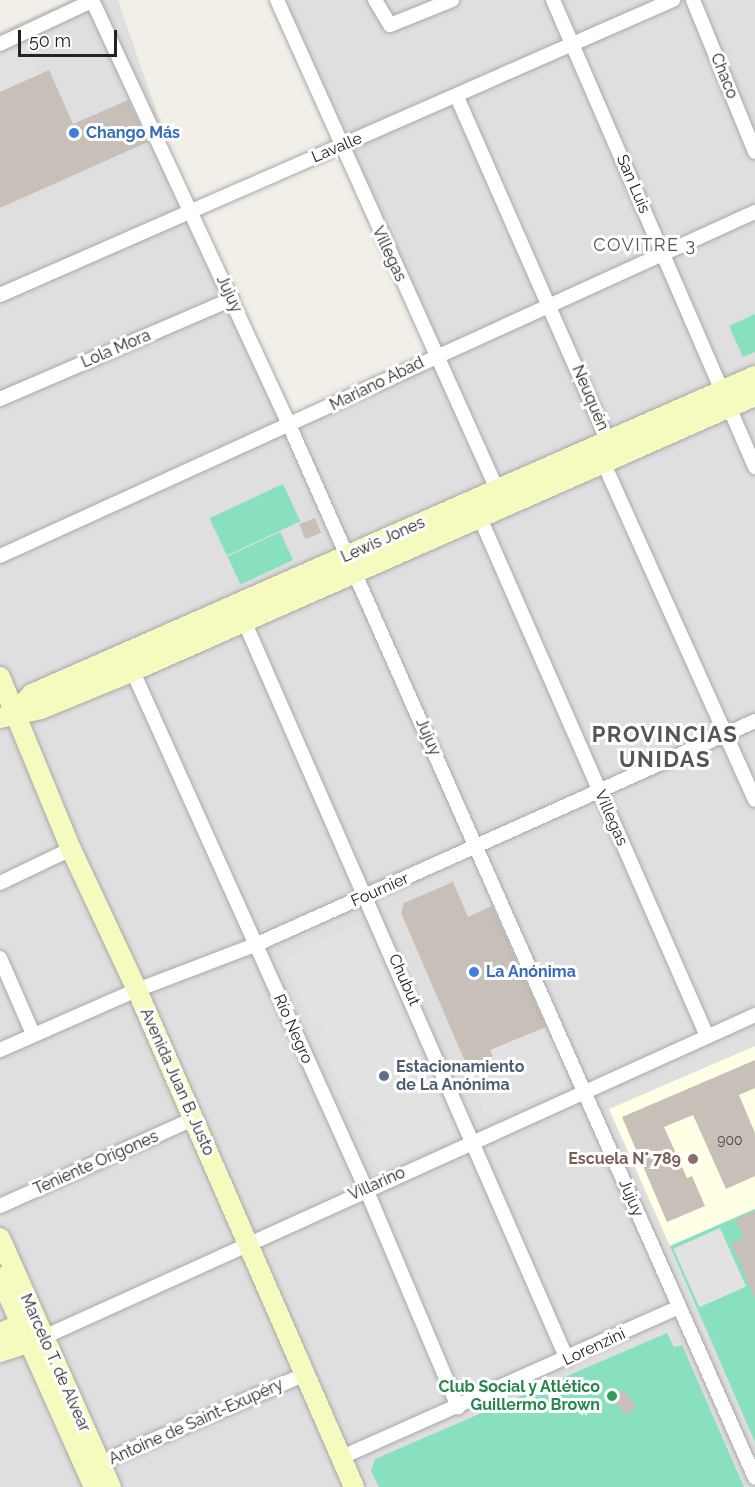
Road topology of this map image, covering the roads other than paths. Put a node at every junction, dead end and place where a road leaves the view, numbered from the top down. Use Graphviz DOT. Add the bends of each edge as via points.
graph roads {
  1 [pos="92,0"];
  2 [pos="277,0"];
  3 [pos="375,0"];
  4 [pos="452,0"];
  5 [pos="553,0"];
  6 [pos="673,0"];
  7 [pos="693,0"];
  8 [pos="0,44"];
  9 [pos="572,45"];
  10 [pos="457,97"];
  11 [pos="341,147"];
  12 [pos="755,152"];
  13 [pos="191,211"];
  14 [pos="755,212"];
  15 [pos="663,255"];
  16 [pos="0,296"];
  17 [pos="232,299"];
  18 [pos="550,305"];
  19 [pos="436,355"];
  20 [pos="755,376"];
  21 [pos="755,396"];
  22 [pos="0,399"];
  23 [pos="725,399"];
  24 [pos="290,426"];
  25 [pos="607,439"];
  26 [pos="604,464"];
  27 [pos="755,467"];
  28 [pos="501,498"];
  29 [pos="476,509"];
  30 [pos="0,556"];
  31 [pos="351,565"];
  32 [pos="241,612"];
  33 [pos="124,653"];
  34 [pos="134,671"];
  35 [pos="0,677"];
  36 [pos="8,715"];
  37 [pos="755,721"];
  38 [pos="727,733"];
  39 [pos="599,792"];
  40 [pos="755,800"];
  41 [pos="478,847"];
  42 [pos="71,849"];
  43 [pos="0,882"];
  44 [pos="368,896"];
  45 [pos="255,945"];
  46 [pos="0,958"];
  47 [pos="137,990"];
  48 [pos="755,1015"];
  49 [pos="33,1034"];
  50 [pos="707,1036"];
  51 [pos="0,1050"];
  52 [pos="585,1090"];
  53 [pos="193,1119"];
  54 [pos="474,1141"];
  55 [pos="366,1189"];
  56 [pos="0,1206"];
  57 [pos="0,1238"];
  58 [pos="251,1247"];
  59 [pos="0,1277"];
  60 [pos="680,1307"];
  61 [pos="28,1321"];
  62 [pos="0,1334"];
  63 [pos="36,1341"];
  64 [pos="0,1352"];
  65 [pos="567,1359"];
  66 [pos="306,1374"];
  67 [pos="458,1407"];
  68 [pos="342,1457"];
  69 [pos="93,1473"];
  70 [pos="755,1478"];
  71 [pos="111,1487"];
  72 [pos="354,1487"];
  1 -- 8 [label="street"];
  1 -- 13 [label="street, Jujuy"];
  2 -- 11 [label="street, Villegas"];
  3 -- 4 [label="street" via="390,25"];
  5 -- 9 [label="street, San Luis"];
  6 -- 9 [label="street, Lavalle"];
  7 -- 12 [label="street, Chaco"];
  9 -- 10 [label="street, Lavalle"];
  9 -- 15 [label="street, San Luis"];
  10 -- 11 [label="street, Lavalle"];
  10 -- 18 [label="street, Neuquén"];
  11 -- 13 [label="street, Lavalle"];
  11 -- 19 [label="street, Villegas"];
  13 -- 16 [label="street, Lavalle"];
  13 -- 17 [label="street, Jujuy"];
  14 -- 15 [label="street, Mariano Abad"];
  15 -- 18 [label="street, Mariano Abad"];
  15 -- 23 [label="street, San Luis"];
  17 -- 22 [label="street, Lola Mora"];
  17 -- 24 [label="street, Jujuy"];
  18 -- 19 [label="street, Mariano Abad"];
  18 -- 25 [label="street, Neuquén"];
  19 -- 24 [label="street, Mariano Abad"];
  19 -- 28 [label="street, Villegas"];
  20 -- 23 [label="main road, Lewis Jones"];
  21 -- 23 [label="main road, Lewis Jones"];
  23 -- 25 [label="main road, Lewis Jones"];
  23 -- 26 [label="main road, Lewis Jones"];
  23 -- 27 [label="street, San Luis"];
  24 -- 30 [label="street, Mariano Abad"];
  24 -- 31 [label="street, Jujuy"];
  25 -- 26 [label="street, Neuquén"];
  25 -- 28 [label="main road, Lewis Jones"];
  26 -- 28 [label="main road, Lewis Jones"];
  26 -- 38 [label="street"];
  28 -- 29 [label="main road, Lewis Jones"];
  29 -- 31 [label="main road, Lewis Jones"];
  29 -- 39 [label="street, Villegas"];
  31 -- 32 [label="main road, Lewis Jones"];
  31 -- 41 [label="street, Jujuy"];
  32 -- 33 [label="main road, Lewis Jones"];
  32 -- 34 [label="main road, Lewis Jones"];
  32 -- 44 [label="street, Chubut"];
  33 -- 34 [label="street, Río Negro"];
  33 -- 36 [label="main road, Lewis Jones" via="32,694"];
  34 -- 36 [label="main road, Lewis Jones" via="41,709"];
  34 -- 45 [label="street, Río Negro"];
  35 -- 36 [label="main road, Avenida Juan B. Justo"];
  36 -- 42 [label="main road, Avenida Juan B. Justo"];
  37 -- 38 [label="street, Fournier"];
  38 -- 39 [label="street, Fournier"];
  38 -- 40 [label="street"];
  39 -- 41 [label="street, Fournier"];
  39 -- 50 [label="street, Villegas"];
  41 -- 44 [label="street, Fournier"];
  41 -- 52 [label="street, Jujuy"];
  42 -- 43 [label="street"];
  42 -- 47 [label="main road, Avenida Juan B. Justo"];
  44 -- 45 [label="street, Fournier"];
  44 -- 54 [label="street, Chubut"];
  45 -- 47 [label="street, Fournier"];
  45 -- 55 [label="street, Río Negro"];
  46 -- 49 [label="street"];
  47 -- 49 [label="street, Fournier"];
  47 -- 53 [label="main road, Avenida Juan B. Justo"];
  48 -- 50 [label="street, Villarino"];
  49 -- 51 [label="street, Fournier"];
  50 -- 52 [label="street, Villarino"];
  52 -- 54 [label="street, Villarino"];
  52 -- 60 [label="street, Jujuy"];
  53 -- 56 [label="street, Teniente Origones"];
  53 -- 58 [label="main road, Avenida Juan B. Justo"];
  54 -- 55 [label="street, Villarino"];
  54 -- 65 [label="street, Chubut"];
  55 -- 58 [label="street, Villarino" via="274,1231"];
  55 -- 67 [label="street, Río Negro"];
  57 -- 61 [label="main road, Marcelo T. de Alvear"];
  58 -- 63 [label="street, Villarino"];
  58 -- 66 [label="main road, Avenida Juan B. Justo"];
  59 -- 61 [label="main road, Marcelo T. de Alvear"];
  60 -- 65 [label="street, Lorenzini"];
  60 -- 70 [label="street, Jujuy"];
  61 -- 62 [label="main road"];
  61 -- 63 [label="main road, Marcelo T. de Alvear"];
  63 -- 64 [label="main road, Villarino"];
  63 -- 69 [label="main road, Marcelo T. de Alvear"];
  65 -- 67 [label="street, Lorenzini"];
  66 -- 68 [label="main road, Avenida Juan B. Justo"];
  66 -- 69 [label="street, Antoine de Saint-Exupéry"];
  67 -- 68 [label="street, Lorenzini"];
  68 -- 72 [label="main road, Avenida Juan B. Justo"];
  69 -- 71 [label="main road, Marcelo T. de Alvear"];
}
